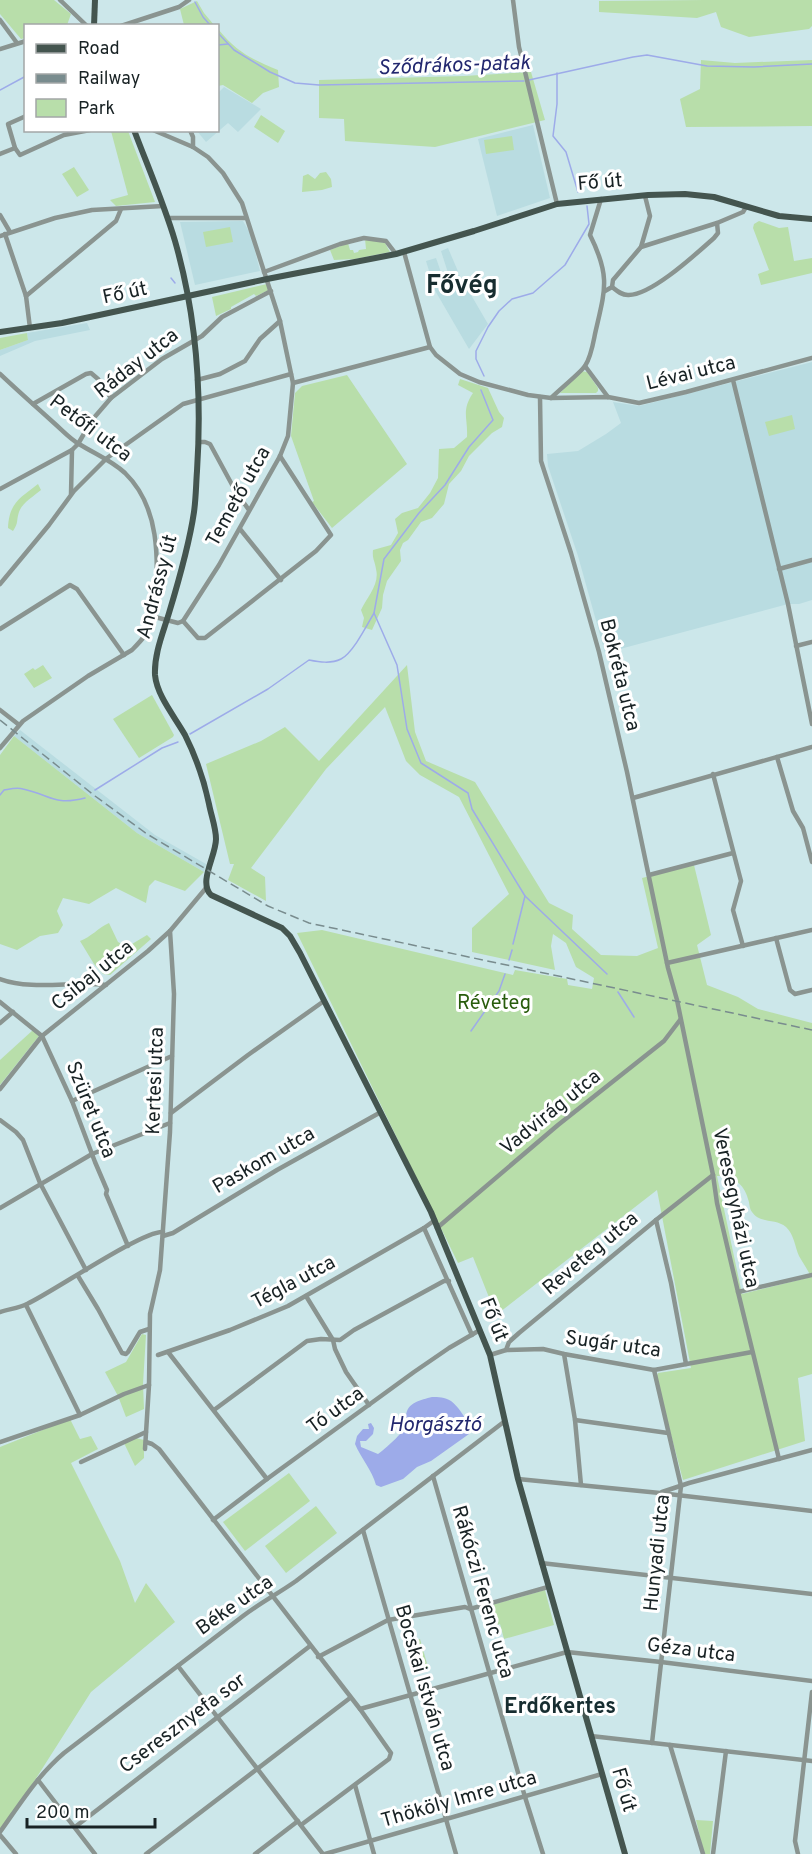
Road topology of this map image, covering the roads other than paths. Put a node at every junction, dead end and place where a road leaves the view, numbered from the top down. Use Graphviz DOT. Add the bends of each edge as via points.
graph roads {
  1 [pos="60,0"];
  2 [pos="94,0"];
  3 [pos="189,0"];
  4 [pos="513,0"];
  5 [pos="0,20"];
  6 [pos="85,24"];
  7 [pos="94,24"];
  8 [pos="127,24"];
  9 [pos="24,41"];
  10 [pos="17,43"];
  11 [pos="0,49"];
  12 [pos="24,117"];
  13 [pos="80,132"];
  14 [pos="135,132"];
  15 [pos="158,132"];
  16 [pos="191,132"];
  17 [pos="193,147"];
  18 [pos="15,148"];
  19 [pos="0,154"];
  20 [pos="645,195"];
  21 [pos="601,199"];
  22 [pos="557,204"];
  23 [pos="163,206"];
  24 [pos="746,207"];
  25 [pos="121,209"];
  26 [pos="0,215"];
  27 [pos="168,218"];
  28 [pos="246,218"];
  29 [pos="812,219"];
  30 [pos="717,223"];
  31 [pos="5,234"];
  32 [pos="641,247"];
  33 [pos="404,252"];
  34 [pos="396,254"];
  35 [pos="265,276"];
  36 [pos="604,278"];
  37 [pos="614,280"];
  38 [pos="612,287"];
  39 [pos="270,291"];
  40 [pos="605,291"];
  41 [pos="26,297"];
  42 [pos="187,297"];
  43 [pos="280,321"];
  44 [pos="30,328"];
  45 [pos="0,332"];
  46 [pos="194,339"];
  47 [pos="430,347"];
  48 [pos="812,358"];
  49 [pos="585,366"];
  50 [pos="0,374"];
  51 [pos="291,374"];
  52 [pos="197,380"];
  53 [pos="733,380"];
  54 [pos="293,383"];
  55 [pos="540,397"];
  56 [pos="608,397"];
  57 [pos="111,398"];
  58 [pos="551,398"];
  59 [pos="198,401"];
  60 [pos="33,405"];
  61 [pos="198,442"];
  62 [pos="78,444"];
  63 [pos="72,450"];
  64 [pos="280,456"];
  65 [pos="107,458"];
  66 [pos="0,489"];
  67 [pos="71,494"];
  68 [pos="249,510"];
  69 [pos="240,529"];
  70 [pos="812,560"];
  71 [pos="779,569"];
  72 [pos="281,580"];
  73 [pos="0,584"];
  74 [pos="155,617"];
  75 [pos="167,621"];
  76 [pos="183,621"];
  77 [pos="0,629"];
  78 [pos="812,642"];
  79 [pos="796,646"];
  80 [pos="124,656"];
  81 [pos="0,710"];
  82 [pos="18,724"];
  83 [pos="812,724"];
  84 [pos="812,747"];
  85 [pos="0,748"];
  86 [pos="777,757"];
  87 [pos="713,774"];
  88 [pos="633,798"];
  89 [pos="734,853"];
  90 [pos="812,862"];
  91 [pos="649,875"];
  92 [pos="206,888"];
  93 [pos="812,930"];
  94 [pos="170,931"];
  95 [pos="776,938"];
  96 [pos="743,946"];
  97 [pos="667,963"];
  98 [pos="0,979"];
  99 [pos="106,985"];
  100 [pos="812,990"];
  101 [pos="324,1001"];
  102 [pos="0,1002"];
  103 [pos="13,1012"];
  104 [pos="680,1020"];
  105 [pos="0,1023"];
  106 [pos="42,1036"];
  107 [pos="172,1056"];
  108 [pos="0,1089"];
  109 [pos="72,1101"];
  110 [pos="381,1112"];
  111 [pos="171,1113"];
  112 [pos="0,1120"];
  113 [pos="170,1123"];
  114 [pos="92,1154"];
  115 [pos="713,1175"];
  116 [pos="40,1184"];
  117 [pos="0,1208"];
  118 [pos="435,1220"];
  119 [pos="656,1220"];
  120 [pos="424,1228"];
  121 [pos="438,1228"];
  122 [pos="163,1234"];
  123 [pos="128,1246"];
  124 [pos="86,1270"];
  125 [pos="812,1275"];
  126 [pos="78,1276"];
  127 [pos="449,1281"];
  128 [pos="738,1292"];
  129 [pos="306,1296"];
  130 [pos="26,1305"];
  131 [pos="0,1312"];
  132 [pos="149,1329"];
  133 [pos="480,1330"];
  134 [pos="472,1335"];
  135 [pos="333,1340"];
  136 [pos="506,1350"];
  137 [pos="168,1352"];
  138 [pos="752,1352"];
  139 [pos="564,1354"];
  140 [pos="158,1355"];
  141 [pos="489,1355"];
  142 [pos="686,1364"];
  143 [pos="654,1370"];
  144 [pos="149,1385"];
  145 [pos="369,1406"];
  146 [pos="214,1410"];
  147 [pos="80,1415"];
  148 [pos="575,1420"];
  149 [pos="505,1421"];
  150 [pos="146,1432"];
  151 [pos="668,1432"];
  152 [pos="1,1440"];
  153 [pos="146,1442"];
  154 [pos="145,1449"];
  155 [pos="812,1450"];
  156 [pos="779,1459"];
  157 [pos="81,1462"];
  158 [pos="433,1476"];
  159 [pos="267,1479"];
  160 [pos="518,1479"];
  161 [pos="581,1485"];
  162 [pos="681,1486"];
  163 [pos="660,1493"];
  164 [pos="679,1495"];
  165 [pos="812,1511"];
  166 [pos="213,1520"];
  167 [pos="363,1530"];
  168 [pos="541,1563"];
  169 [pos="670,1578"];
  170 [pos="548,1587"];
  171 [pos="812,1594"];
  172 [pos="273,1598"];
  173 [pos="470,1609"];
  174 [pos="388,1620"];
  175 [pos="310,1646"];
  176 [pos="567,1652"];
  177 [pos="318,1657"];
  178 [pos="661,1662"];
  179 [pos="178,1666"];
  180 [pos="489,1672"];
  181 [pos="812,1681"];
  182 [pos="812,1692"];
  183 [pos="410,1695"];
  184 [pos="350,1698"];
  185 [pos="360,1709"];
  186 [pos="217,1717"];
  187 [pos="591,1737"];
  188 [pos="652,1743"];
  189 [pos="670,1745"];
  190 [pos="726,1751"];
  191 [pos="804,1760"];
  192 [pos="812,1761"];
  193 [pos="257,1768"];
  194 [pos="602,1774"];
  195 [pos="38,1780"];
  196 [pos="355,1785"];
  197 [pos="525,1797"];
  198 [pos="447,1820"];
  199 [pos="300,1823"];
  200 [pos="75,1827"];
  201 [pos="0,1833"];
  202 [pos="370,1842"];
  203 [pos="16,1854"];
  204 [pos="95,1854"];
  205 [pos="146,1854"];
  206 [pos="255,1854"];
  207 [pos="324,1854"];
  208 [pos="374,1854"];
  209 [pos="456,1854"];
  210 [pos="543,1854"];
  211 [pos="625,1854"];
  212 [pos="703,1854"];
  213 [pos="713,1854"];
  214 [pos="798,1854"];
  1 -- 6 [label="street"];
  2 -- 7 [label="main road"];
  3 -- 8 [label="street"];
  4 -- 22 [label="street" via="526,77"];
  5 -- 10 [label="street"];
  9 -- 10 [label="street"];
  10 -- 11 [label="street"];
  12 -- 18 [label="street" via="8,124"];
  13 -- 18 [label="street" via="20,155"];
  14 -- 23 [label="main road, Andrássy út"];
  15 -- 17 [label="street, Temető utca"];
  16 -- 17 [label="street"];
  17 -- 28 [label="street, Temető utca" via="223,173 242,203"];
  18 -- 19 [label="street"];
  20 -- 21 [label="main road, Fő út"];
  20 -- 24 [label="main road, Fő út" via="699,195"];
  20 -- 32 [label="street" via="650,216"];
  21 -- 22 [label="main road, Fő út"];
  21 -- 36 [label="street" via="590,235"];
  22 -- 33 [label="main road, Fő út"];
  23 -- 25 [label="street"];
  23 -- 27 [label="main road, Andrássy út"];
  24 -- 29 [label="main road, Fő út"];
  24 -- 30 [label="street"];
  25 -- 31 [label="street" via="92,210"];
  25 -- 41 [label="street" via="116,221"];
  26 -- 31 [label="street"];
  27 -- 28 [label="street"];
  27 -- 42 [label="main road, Andrássy út"];
  28 -- 35 [label="street, Temető utca"];
  30 -- 32 [label="street"];
  30 -- 38 [label="street" via="714,238 665,279 634,295 626,296"];
  31 -- 41 [label="street"];
  32 -- 37 [label="street"];
  33 -- 34 [label="main road, Fő út"];
  33 -- 47 [label="street"];
  34 -- 35 [label="main road, Fő út"];
  34 -- 35 [label="street, Fő út" via="386,241 364,238"];
  35 -- 39 [label="street, Temető utca"];
  35 -- 42 [label="main road, Fő út"];
  36 -- 37 [label="street"];
  36 -- 40 [label="street"];
  37 -- 38 [label="street"];
  38 -- 40 [label="street"];
  39 -- 43 [label="street, Temető utca"];
  39 -- 46 [label="street, Ráday utca" via="222,316"];
  40 -- 49 [label="street"];
  41 -- 44 [label="street"];
  42 -- 44 [label="main road, Fő út"];
  42 -- 46 [label="main road, Andrássy út"];
  43 -- 51 [label="street, Temető utca"];
  43 -- 52 [label="street" via="244,361 220,374"];
  44 -- 45 [label="main road, Fő út"];
  46 -- 52 [label="main road, Andrássy út"];
  46 -- 57 [label="street, Ráday utca"];
  47 -- 54 [label="street"];
  47 -- 55 [label="street, Lévai utca" via="460,374"];
  48 -- 53 [label="street, Lévai utca"];
  49 -- 56 [label="street"];
  49 -- 58 [label="street"];
  50 -- 60 [label="street, Petőfi utca"];
  51 -- 54 [label="street, Temető utca"];
  51 -- 59 [label="street"];
  52 -- 59 [label="main road, Andrássy út"];
  53 -- 56 [label="street, Lévai utca" via="639,403"];
  53 -- 71 [label="street"];
  54 -- 64 [label="street, Temető utca" via="288,436"];
  55 -- 58 [label="street, Lévai utca"];
  55 -- 88 [label="street, Bokréta utca" via="541,461 593,631"];
  56 -- 58 [label="street, Lévai utca"];
  57 -- 60 [label="street" via="91,373"];
  57 -- 62 [label="street, Ráday utca"];
  59 -- 61 [label="main road, Andrássy út"];
  59 -- 65 [label="street" via="183,404"];
  60 -- 62 [label="street, Petőfi utca"];
  61 -- 68 [label="street" via="210,444"];
  61 -- 75 [label="main road, Andrássy út" via="194,511"];
  62 -- 63 [label="street, Ráday utca"];
  62 -- 65 [label="street, Petőfi utca"];
  63 -- 66 [label="street, Ráday utca"];
  63 -- 67 [label="street"];
  64 -- 68 [label="street, Temető utca"];
  64 -- 72 [label="street" via="331,535"];
  65 -- 67 [label="street"];
  65 -- 74 [label="street, Petőfi utca" via="137,488 155,535"];
  67 -- 73 [label="street"];
  68 -- 69 [label="street, Temető utca"];
  69 -- 72 [label="street"];
  69 -- 76 [label="street, Temető utca"];
  70 -- 71 [label="street"];
  71 -- 79 [label="street"];
  72 -- 76 [label="street" via="205,638 198,638"];
  74 -- 75 [label="street"];
  74 -- 80 [label="street, Petőfi utca" via="142,640"];
  75 -- 76 [label="street"];
  75 -- 92 [label="main road, Andrássy út" via="156,657 155,676 199,766 208,800 216,839"];
  77 -- 80 [label="street" via="70,585 77,589"];
  78 -- 79 [label="street"];
  79 -- 83 [label="street"];
  80 -- 82 [label="street"];
  81 -- 82 [label="street"];
  82 -- 85 [label="street"];
  84 -- 86 [label="street"];
  86 -- 87 [label="street"];
  86 -- 90 [label="street"];
  87 -- 88 [label="street"];
  87 -- 89 [label="street"];
  88 -- 91 [label="street, Bokréta utca"];
  89 -- 91 [label="street"];
  89 -- 96 [label="street" via="741,881 733,910"];
  91 -- 97 [label="street, Bokréta utca"];
  92 -- 94 [label="street, Csibaj utca"];
  92 -- 101 [label="main road, Fő út" via="211,895 285,930"];
  93 -- 95 [label="street"];
  94 -- 99 [label="street, Csibaj utca"];
  94 -- 107 [label="street, Kertesi utca"];
  95 -- 96 [label="street"];
  95 -- 100 [label="street" via="790,990 795,994"];
  96 -- 97 [label="street"];
  97 -- 104 [label="street, Veresegyházi utca"];
  98 -- 99 [label="street" via="28,984"];
  99 -- 106 [label="street, Csibaj utca"];
  101 -- 110 [label="main road, Fő út"];
  101 -- 111 [label="street"];
  102 -- 103 [label="street, Szüret utca"];
  103 -- 105 [label="street"];
  103 -- 106 [label="street, Szüret utca"];
  104 -- 115 [label="street, Veresegyházi utca"];
  104 -- 121 [label="street, Vadvirág utca" via="664,1041"];
  106 -- 108 [label="street, Csibaj utca"];
  106 -- 109 [label="street, Szüret utca"];
  107 -- 109 [label="street"];
  107 -- 111 [label="street, Kertesi utca"];
  109 -- 114 [label="street, Szüret utca"];
  110 -- 118 [label="main road, Fő út"];
  110 -- 122 [label="street, Paskom utca" via="173,1233"];
  111 -- 113 [label="street, Kertesi utca"];
  112 -- 116 [label="street" via="22,1140"];
  113 -- 114 [label="street"];
  113 -- 122 [label="street, Kertesi utca"];
  114 -- 116 [label="street"];
  114 -- 123 [label="street, Szüret utca"];
  115 -- 119 [label="street, Reveteg utca"];
  115 -- 128 [label="street, Veresegyházi utca"];
  116 -- 117 [label="street"];
  116 -- 124 [label="street"];
  118 -- 120 [label="street, Tégla utca"];
  118 -- 121 [label="main road, Fő út"];
  119 -- 136 [label="street, Reveteg utca" via="519,1333"];
  119 -- 142 [label="street"];
  120 -- 127 [label="street"];
  120 -- 129 [label="street, Tégla utca"];
  121 -- 133 [label="main road, Fő út"];
  122 -- 123 [label="street, Paskom utca" via="158,1231"];
  122 -- 132 [label="street, Kertesi utca"];
  123 -- 124 [label="street, Paskom utca"];
  124 -- 126 [label="street, Paskom utca"];
  125 -- 128 [label="street"];
  126 -- 130 [label="street, Paskom utca"];
  126 -- 132 [label="street" via="122,1353 128,1352 140,1332"];
  127 -- 134 [label="street"];
  127 -- 135 [label="street" via="340,1340"];
  128 -- 138 [label="street, Veresegyházi utca"];
  129 -- 135 [label="street"];
  129 -- 137 [label="street, Tégla utca" via="263,1317"];
  130 -- 131 [label="street, Paskom utca"];
  130 -- 147 [label="street"];
  132 -- 144 [label="street, Kertesi utca"];
  133 -- 134 [label="street, Tó utca"];
  133 -- 141 [label="main road, Fő út"];
  134 -- 145 [label="street, Tó utca"];
  135 -- 145 [label="street" via="346,1372"];
  135 -- 146 [label="street" via="307,1341"];
  136 -- 139 [label="street, Sugár utca" via="543,1349"];
  136 -- 141 [label="street"];
  137 -- 140 [label="street, Tégla utca"];
  137 -- 146 [label="street"];
  138 -- 142 [label="street, Sugár utca"];
  138 -- 156 [label="street, Veresegyházi utca"];
  139 -- 143 [label="street, Sugár utca"];
  139 -- 148 [label="street"];
  141 -- 149 [label="main road, Fő út"];
  142 -- 143 [label="street, Sugár utca"];
  143 -- 151 [label="street, Hunyadi utca"];
  144 -- 147 [label="street"];
  144 -- 150 [label="street, Kertesi utca"];
  145 -- 159 [label="street, Tó utca"];
  146 -- 159 [label="street"];
  147 -- 152 [label="street"];
  148 -- 151 [label="street"];
  148 -- 161 [label="street"];
  149 -- 158 [label="street, Béke utca"];
  149 -- 160 [label="main road, Fő út"];
  150 -- 153 [label="street, Kertesi utca"];
  150 -- 157 [label="street"];
  151 -- 162 [label="street, Hunyadi utca"];
  153 -- 154 [label="street, Kertesi utca"];
  153 -- 166 [label="street" via="159,1449"];
  155 -- 156 [label="street"];
  156 -- 162 [label="street"];
  158 -- 167 [label="street, Béke utca"];
  158 -- 173 [label="street, Rákóczi Ferenc utca"];
  159 -- 166 [label="street, Tó utca"];
  160 -- 161 [label="street"];
  160 -- 168 [label="main road, Fő út"];
  161 -- 163 [label="street"];
  162 -- 163 [label="street"];
  162 -- 164 [label="street, Hunyadi utca"];
  163 -- 164 [label="street"];
  164 -- 165 [label="street"];
  164 -- 169 [label="street, Hunyadi utca"];
  166 -- 172 [label="street"];
  167 -- 172 [label="street, Béke utca"];
  167 -- 174 [label="street, Bocskai István utca"];
  168 -- 169 [label="street"];
  168 -- 170 [label="main road, Fő út"];
  169 -- 171 [label="street"];
  169 -- 178 [label="street, Hunyadi utca"];
  170 -- 173 [label="street"];
  170 -- 176 [label="main road, Fő út"];
  172 -- 175 [label="street"];
  172 -- 179 [label="street, Béke utca"];
  173 -- 174 [label="street"];
  173 -- 180 [label="street, Rákóczi Ferenc utca"];
  174 -- 177 [label="street"];
  174 -- 183 [label="street, Bocskai István utca"];
  175 -- 177 [label="street"];
  175 -- 186 [label="street, Cseresznyefa sor"];
  176 -- 178 [label="street, Géza utca"];
  176 -- 180 [label="street"];
  176 -- 187 [label="main road, Fő út"];
  177 -- 184 [label="street"];
  178 -- 181 [label="street, Géza utca"];
  178 -- 188 [label="street, Hunyadi utca"];
  179 -- 186 [label="street"];
  179 -- 195 [label="street, Béke utca" via="64,1753"];
  180 -- 183 [label="street"];
  180 -- 197 [label="street, Rákóczi Ferenc utca"];
  182 -- 191 [label="street"];
  183 -- 185 [label="street"];
  183 -- 198 [label="street, Bocskai István utca"];
  184 -- 185 [label="street"];
  184 -- 193 [label="street"];
  185 -- 196 [label="street" via="391,1753 389,1759"];
  186 -- 193 [label="street"];
  186 -- 200 [label="street, Cseresznyefa sor"];
  187 -- 188 [label="street"];
  187 -- 194 [label="main road, Fő út"];
  188 -- 189 [label="street"];
  189 -- 190 [label="street"];
  189 -- 212 [label="street"];
  190 -- 191 [label="street"];
  190 -- 213 [label="street"];
  191 -- 192 [label="street"];
  191 -- 214 [label="street" via="795,1841"];
  193 -- 199 [label="street"];
  193 -- 205 [label="street"];
  194 -- 197 [label="street, Thököly Imre utca"];
  194 -- 211 [label="main road, Fő út"];
  195 -- 200 [label="street"];
  195 -- 201 [label="street, Béke utca"];
  196 -- 199 [label="street"];
  196 -- 202 [label="street"];
  197 -- 198 [label="street, Thököly Imre utca"];
  197 -- 210 [label="street, Rákóczi Ferenc utca"];
  198 -- 202 [label="street, Thököly Imre utca"];
  198 -- 209 [label="street, Bocskai István utca"];
  199 -- 206 [label="street"];
  199 -- 207 [label="street"];
  200 -- 204 [label="street"];
  201 -- 203 [label="street"];
  202 -- 207 [label="street, Thököly Imre utca"];
  202 -- 208 [label="street"];
}
